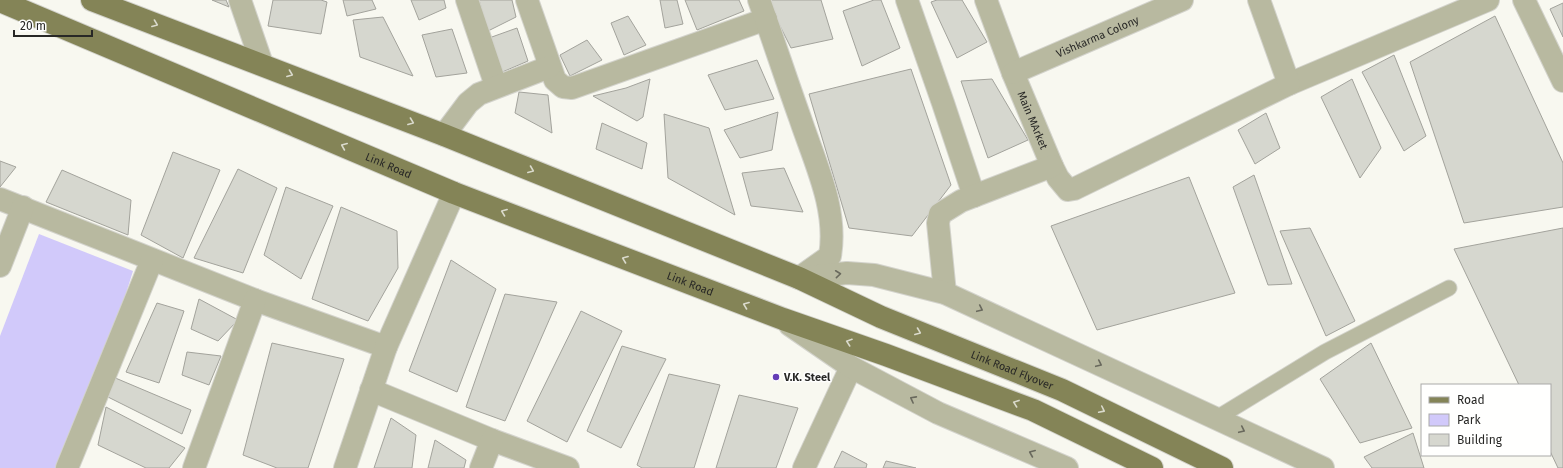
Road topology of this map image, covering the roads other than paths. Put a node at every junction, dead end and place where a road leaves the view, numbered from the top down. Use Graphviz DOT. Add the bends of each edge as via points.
graph roads {
  1 [pos="92,0"];
  2 [pos="240,0"];
  3 [pos="467,0"];
  4 [pos="528,0"];
  5 [pos="907,0"];
  6 [pos="986,0"];
  7 [pos="1182,0"];
  8 [pos="1259,0"];
  9 [pos="1488,0"];
  10 [pos="1524,0"];
  11 [pos="0,1"];
  12 [pos="762,10"];
  13 [pos="262,64"];
  14 [pos="549,67"];
  15 [pos="1013,73"];
  16 [pos="1563,81"];
  17 [pos="1289,84"];
  18 [pos="496,86"];
  19 [pos="444,135"];
  20 [pos="1052,166"];
  21 [pos="454,193"];
  22 [pos="974,196"];
  23 [pos="0,199"];
  24 [pos="23,207"];
  25 [pos="152,260"];
  26 [pos="0,266"];
  27 [pos="799,278"];
  28 [pos="1450,288"];
  29 [pos="945,293"];
  30 [pos="255,300"];
  31 [pos="783,319"];
  32 [pos="386,347"];
  33 [pos="851,367"];
  34 [pos="371,390"];
  35 [pos="1217,418"];
  36 [pos="492,440"];
  37 [pos="1318,465"];
  38 [pos="67,468"];
  39 [pos="194,468"];
  40 [pos="345,468"];
  41 [pos="481,468"];
  42 [pos="568,468"];
  43 [pos="804,468"];
  44 [pos="1067,468"];
  45 [pos="1152,468"];
  46 [pos="1222,468"];
  47 [pos="1339,468"];
  1 -- 13 [label="main road, one-way"];
  2 -- 13 [label="street"];
  3 -- 18 [label="street"];
  4 -- 14 [label="street"];
  5 -- 22 [label="street"];
  6 -- 15 [label="street, Main MArket"];
  7 -- 15 [label="street, Vishkarma Colony"];
  8 -- 17 [label="street"];
  9 -- 17 [label="street"];
  10 -- 16 [label="street"];
  21 -- 11 [label="main road, Link Road, one-way"];
  12 -- 14 [label="street" via="572,88 563,87 555,80"];
  12 -- 27 [label="street" via="823,184 831,217 833,240 830,256"];
  13 -- 19 [label="main road, one-way"];
  14 -- 18 [label="street"];
  15 -- 20 [label="street, Main MArket"];
  17 -- 20 [label="street, Main MArket" via="1074,189 1068,190 1061,183"];
  18 -- 19 [label="street" via="468,102"];
  19 -- 27 [label="main road, one-way"];
  20 -- 22 [label="street"];
  31 -- 21 [label="main road, Link Road, one-way"];
  21 -- 32 [label="street"];
  22 -- 29 [label="street" via="940,214 938,223"];
  23 -- 24 [label="street"];
  24 -- 25 [label="street"];
  24 -- 26 [label="street"];
  25 -- 30 [label="street"];
  25 -- 38 [label="street"];
  27 -- 29 [label="street, one-way" via="847,273 874,275"];
  27 -- 46 [label="main road, Link Road Flyover, one-way" via="882,317 1062,390"];
  28 -- 35 [label="lane" via="1325,352"];
  29 -- 35 [label="street, one-way"];
  30 -- 32 [label="street"];
  30 -- 39 [label="street"];
  31 -- 33 [label="street"];
  45 -- 31 [label="main road, one-way" via="1033,410 886,354"];
  32 -- 34 [label="street"];
  33 -- 43 [label="street"];
  44 -- 33 [label="street, one-way" via="938,413"];
  34 -- 36 [label="street"];
  34 -- 40 [label="street"];
  35 -- 37 [label="street, one-way"];
  36 -- 41 [label="street"];
  36 -- 42 [label="street"];
  37 -- 47 [label="street" via="1334,465"];
}
